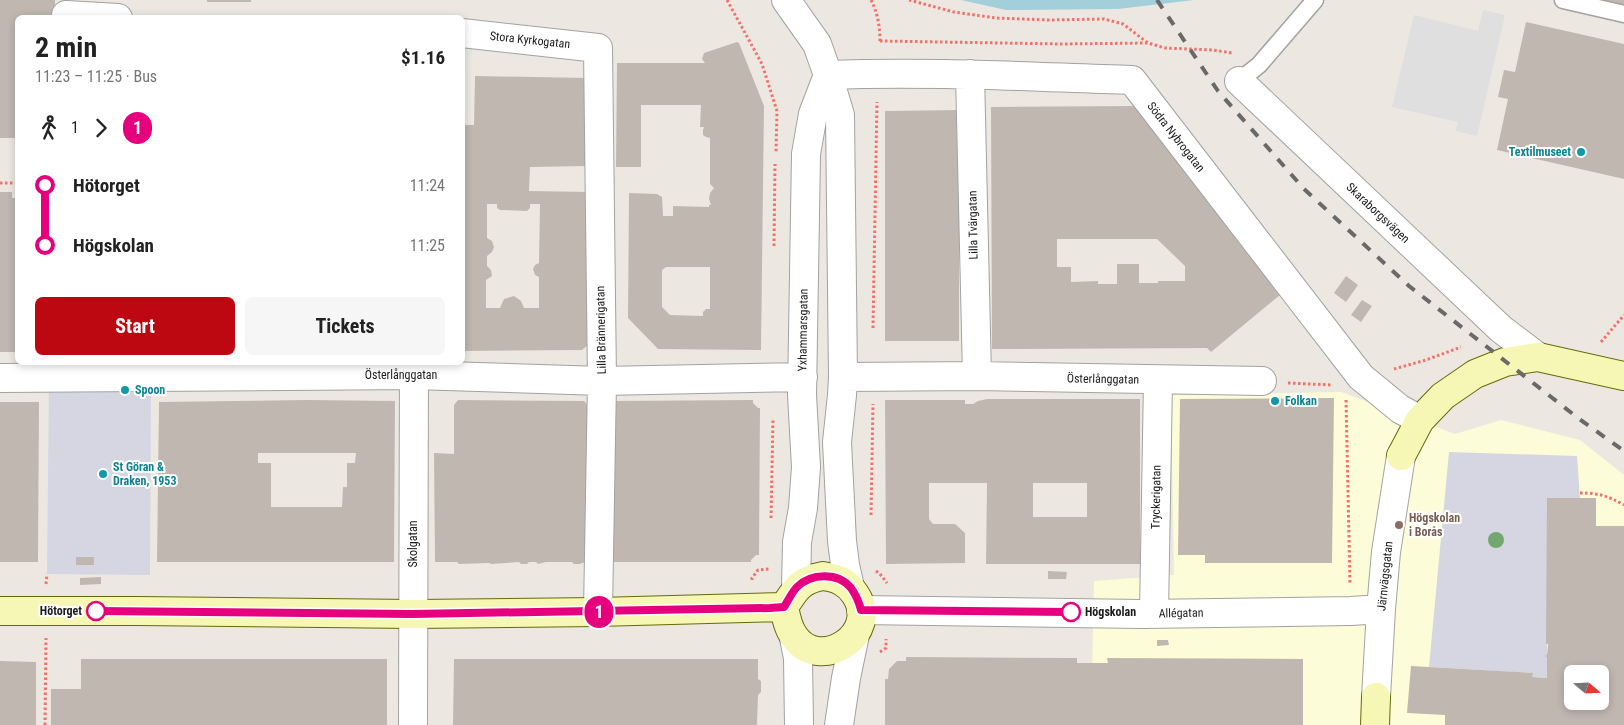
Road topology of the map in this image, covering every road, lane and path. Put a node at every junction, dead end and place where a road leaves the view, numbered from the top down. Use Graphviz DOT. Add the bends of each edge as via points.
graph roads {
  1 [pos="786,0"];
  2 [pos="871,0"];
  3 [pos="910,0"];
  4 [pos="1315,0"];
  5 [pos="1563,0"];
  6 [pos="67,11"];
  7 [pos="1624,14"];
  8 [pos="96,15"];
  9 [pos="465,33"];
  10 [pos="598,48"];
  11 [pos="970,74"];
  12 [pos="828,75"];
  13 [pos="1239,81"];
  14 [pos="0,183"];
  15 [pos="15,183"];
  16 [pos="1624,315"];
  17 [pos="1595,349"];
  18 [pos="1538,357"];
  19 [pos="414,369"];
  20 [pos="49,370"];
  21 [pos="977,376"];
  22 [pos="1624,376"];
  23 [pos="803,377"];
  24 [pos="843,377"];
  25 [pos="1361,377"];
  26 [pos="0,378"];
  27 [pos="1158,380"];
  28 [pos="602,381"];
  29 [pos="1262,381"];
  30 [pos="1420,420"];
  31 [pos="1580,493"];
  32 [pos="1624,505"];
  33 [pos="790,598"];
  34 [pos="1381,609"];
  35 [pos="46,610"];
  36 [pos="0,611"];
  37 [pos="855,611"];
  38 [pos="598,612"];
  39 [pos="413,614"];
  40 [pos="1154,614"];
  41 [pos="794,638"];
  42 [pos="45,725"];
  43 [pos="413,725"];
  44 [pos="799,725"];
  45 [pos="839,725"];
  46 [pos="1375,725"];
  1 -- 12 [label="street" via="816,44"];
  2 -- 3 [label="path" via="880,41 1148,43 1123,24 1104,19 996,18 954,12"];
  4 -- 13 [label="lane, Skaraborgsvägen" via="1259,65"];
  5 -- 7 [label="lane"];
  6 -- 8 [label="street"];
  9 -- 10 [label="street, Stora Kyrkogatan"];
  10 -- 28 [label="street, Lilla Brännerigatan"];
  11 -- 12 [label="street, Södra Nybrogatan"];
  11 -- 21 [label="street, Lilla Tvärgatan"];
  11 -- 25 [label="street, Södra Nybrogatan" via="1132,80"];
  12 -- 23 [label="street, Yxhammarsgatan" via="813,114 806,154"];
  12 -- 24 [label="street" via="840,115"];
  13 -- 18 [label="street, Skaraborgsvägen" via="1501,329"];
  14 -- 15 [label="path"];
  16 -- 17 [label="path"];
  18 -- 22 [label="street, Skaraborgsvägen"];
  18 -- 30 [label="street, Järnvägsgatan" via="1505,362 1475,374 1443,396"];
  19 -- 20 [label="street, Österlånggatan"];
  19 -- 28 [label="street, Österlånggatan"];
  19 -- 39 [label="street, Skolgatan"];
  20 -- 26 [label="street, Österlånggatan"];
  21 -- 24 [label="street, Österlånggatan"];
  21 -- 27 [label="street, Österlånggatan"];
  23 -- 28 [label="street, Österlånggatan"];
  23 -- 33 [label="street, Yxhammarsgatan" via="806,467"];
  24 -- 37 [label="street" via="836,442 842,541"];
  25 -- 29 [label="path" via="1338,386"];
  25 -- 30 [label="street, Södra Nybrogatan" via="1400,409"];
  27 -- 29 [label="street, Österlånggatan"];
  27 -- 40 [label="street, Tryckerigatan"];
  28 -- 38 [label="street, Lilla Brännerigatan"];
  30 -- 34 [label="street, Järnvägsgatan" via="1401,456"];
  31 -- 32 [label="path" via="1596,493"];
  33 -- 37 [label="street, Allégatan" via="813,578 832,577 842,581"];
  33 -- 38 [label="street, Allégatan"];
  33 -- 41 [label="street" via="788,627"];
  34 -- 40 [label="street, Allégatan"];
  34 -- 46 [label="street, Järnvägsgatan"];
  35 -- 36 [label="street, Allégatan"];
  35 -- 39 [label="street, Allégatan"];
  35 -- 42 [label="path"];
  37 -- 40 [label="street, Allégatan"];
  37 -- 41 [label="street" via="845,645 818,651 805,647"];
  37 -- 45 [label="street"];
  38 -- 39 [label="street, Allégatan"];
  39 -- 43 [label="street, Skolgatan"];
  41 -- 44 [label="street" via="798,658"];
}
